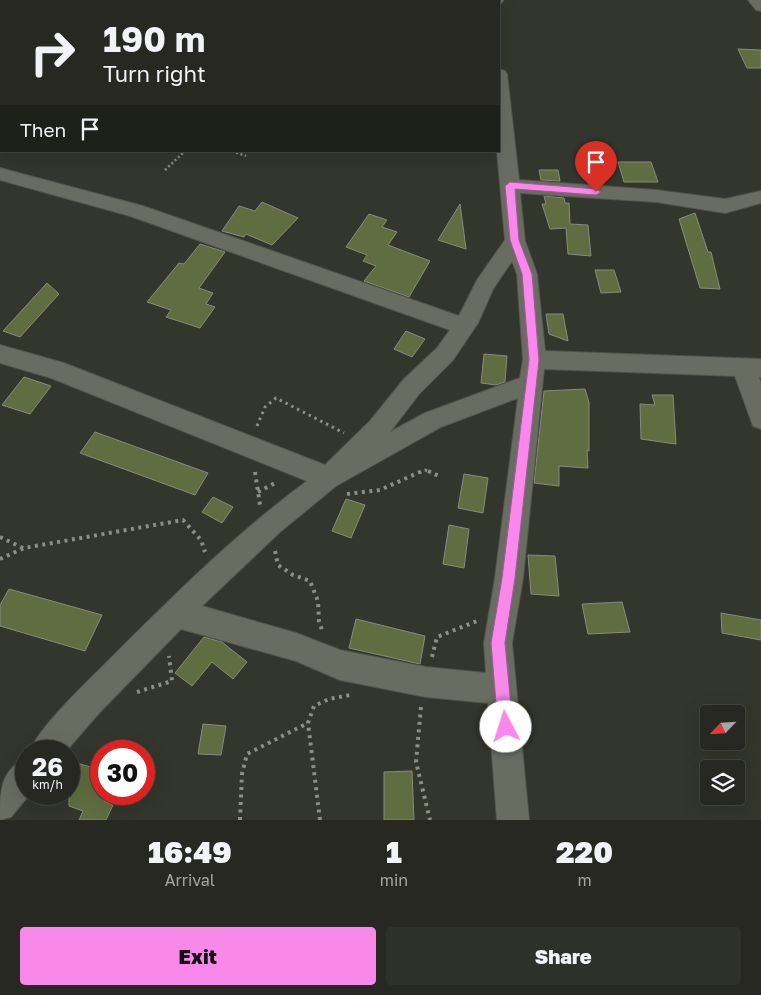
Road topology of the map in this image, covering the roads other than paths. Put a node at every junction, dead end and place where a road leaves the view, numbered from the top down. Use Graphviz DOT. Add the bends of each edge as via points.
graph roads {
  1 [pos="755,0"];
  2 [pos="761,7"];
  3 [pos="500,84"];
  4 [pos="0,174"];
  5 [pos="510,186"];
  6 [pos="761,197"];
  7 [pos="514,240"];
  8 [pos="464,326"];
  9 [pos="0,354"];
  10 [pos="534,360"];
  11 [pos="752,368"];
  12 [pos="530,384"];
  13 [pos="761,419"];
  14 [pos="326,481"];
  15 [pos="175,613"];
  16 [pos="503,690"];
  17 [pos="55,740"];
  18 [pos="15,788"];
  19 [pos="0,806"];
  20 [pos="513,820"];
  1 -- 2 [label="street"];
  3 -- 5 [label="street"];
  4 -- 8 [label="street" via="136,211"];
  5 -- 6 [label="street" via="656,196 725,206"];
  5 -- 7 [label="street"];
  7 -- 8 [label="street" via="484,286"];
  7 -- 10 [label="street" via="527,274"];
  8 -- 14 [label="street" via="445,354"];
  9 -- 14 [label="street" via="56,370 253,448"];
  10 -- 11 [label="street"];
  10 -- 12 [label="street"];
  11 -- 13 [label="street"];
  12 -- 14 [label="street" via="433,420"];
  12 -- 16 [label="street" via="498,643"];
  14 -- 15 [label="street" via="267,527"];
  15 -- 16 [label="street" via="254,634 356,669 448,685"];
  15 -- 17 [label="street"];
  16 -- 20 [label="street"];
  18 -- 19 [label="street"];
}
